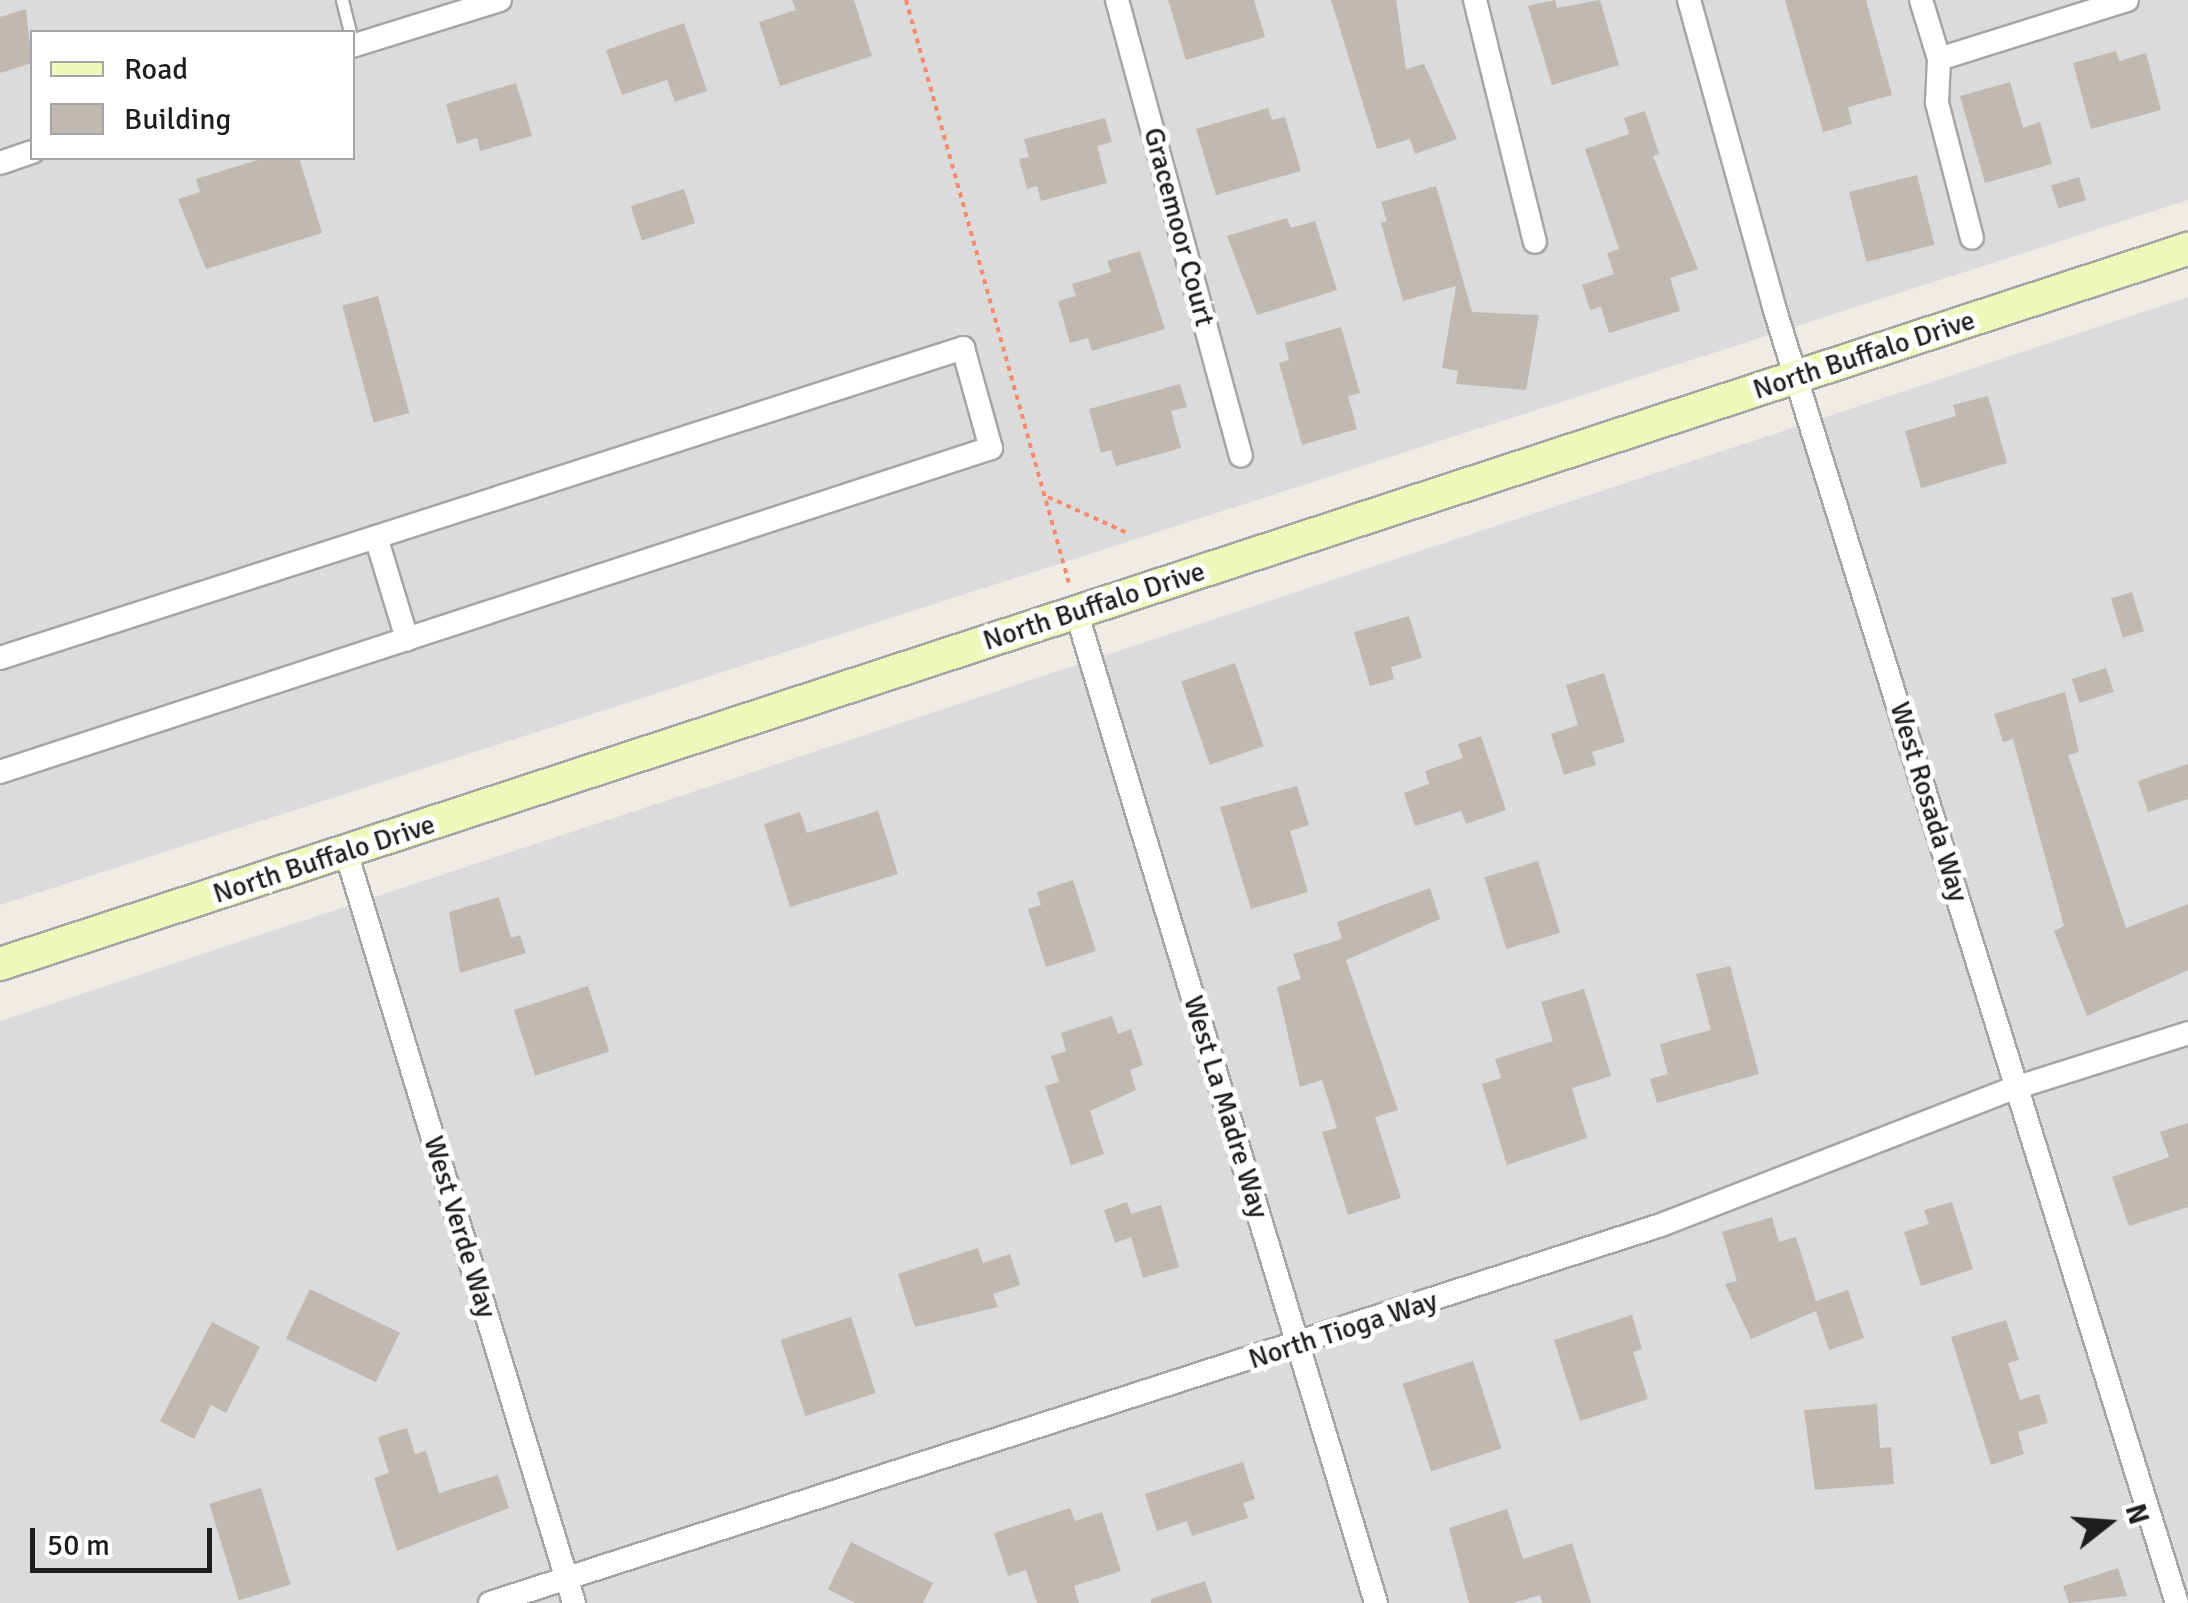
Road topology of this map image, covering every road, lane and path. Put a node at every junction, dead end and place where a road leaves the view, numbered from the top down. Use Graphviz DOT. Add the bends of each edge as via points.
graph roads {
  1 [pos="342,0"];
  2 [pos="500,0"];
  3 [pos="906,0"];
  4 [pos="1117,0"];
  5 [pos="1475,0"];
  6 [pos="1688,0"];
  7 [pos="1922,0"];
  8 [pos="2127,0"];
  9 [pos="474,4"];
  10 [pos="349,30"];
  11 [pos="355,40"];
  12 [pos="1939,59"];
  13 [pos="30,153"];
  14 [pos="0,163"];
  15 [pos="1972,238"];
  16 [pos="1535,242"];
  17 [pos="2188,249"];
  18 [pos="1800,376"];
  19 [pos="1241,455"];
  20 [pos="1045,495"];
  21 [pos="1125,532"];
  22 [pos="376,537"];
  23 [pos="1076,611"];
  24 [pos="407,638"];
  25 [pos="0,658"];
  26 [pos="0,772"];
  27 [pos="346,852"];
  28 [pos="0,964"];
  29 [pos="2188,1032"];
  30 [pos="2015,1088"];
  31 [pos="1298,1346"];
  32 [pos="567,1580"];
  33 [pos="490,1603"];
  34 [pos="574,1603"];
  35 [pos="1376,1603"];
  36 [pos="2176,1603"];
  1 -- 10 [label="lane"];
  2 -- 9 [label="street"];
  3 -- 20 [label="path"];
  4 -- 19 [label="street, Gracemoor Court"];
  5 -- 16 [label="street"];
  6 -- 18 [label="street, West Rosada Way" via="1774,307"];
  7 -- 12 [label="street"];
  8 -- 12 [label="street"];
  9 -- 11 [label="street"];
  12 -- 15 [label="street" via="1937,103"];
  13 -- 14 [label="street"];
  17 -- 18 [label="street, North Buffalo Drive"];
  18 -- 23 [label="street, North Buffalo Drive"];
  18 -- 30 [label="street, West Rosada Way"];
  20 -- 21 [label="path"];
  20 -- 23 [label="path"];
  22 -- 24 [label="street"];
  22 -- 24 [label="street" via="963,348 992,448"];
  22 -- 25 [label="street"];
  23 -- 27 [label="street, North Buffalo Drive"];
  23 -- 31 [label="street, West La Madre Way"];
  24 -- 26 [label="street"];
  27 -- 28 [label="street, North Buffalo Drive"];
  27 -- 32 [label="street, West Verde Way"];
  29 -- 30 [label="street, North Tioga Way"];
  30 -- 31 [label="street, North Tioga Way" via="1661,1225"];
  30 -- 36 [label="street, West Rosada Way"];
  31 -- 32 [label="street, North Tioga Way"];
  31 -- 35 [label="street, West La Madre Way"];
  32 -- 33 [label="street, North Tioga Way"];
  32 -- 34 [label="street, West Verde Way"];
}
